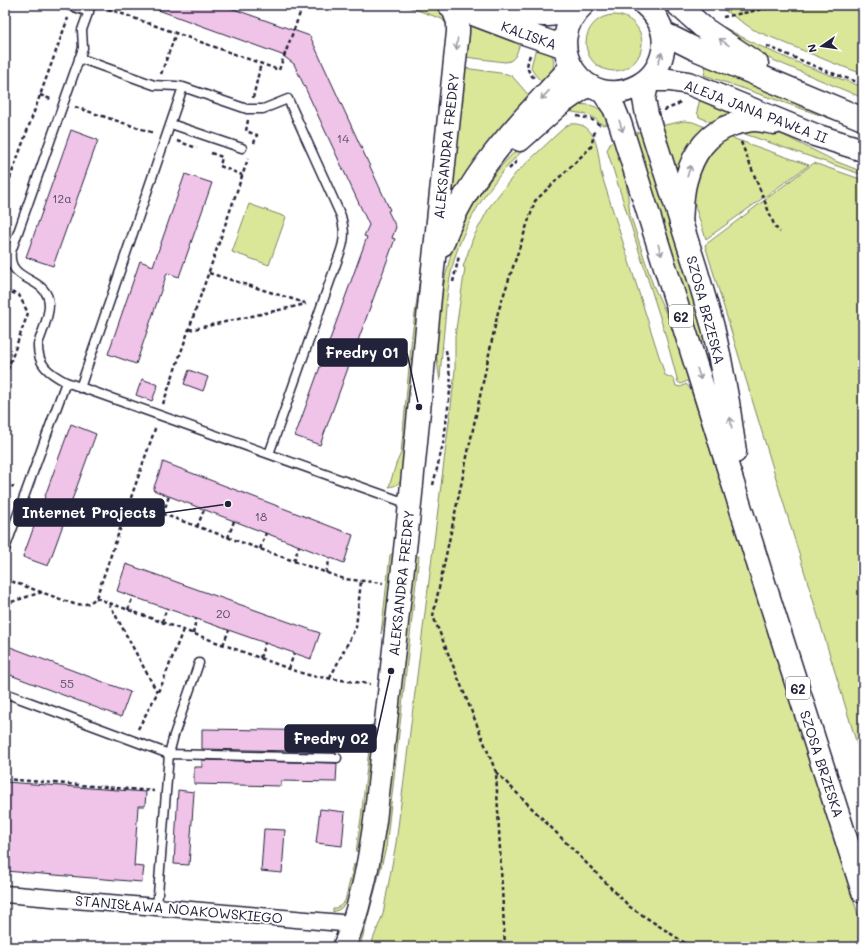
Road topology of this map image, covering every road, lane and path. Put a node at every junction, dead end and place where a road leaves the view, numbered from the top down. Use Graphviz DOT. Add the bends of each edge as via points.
graph roads {
  1 [pos="104,5"];
  2 [pos="303,5"];
  3 [pos="503,5"];
  4 [pos="645,5"];
  5 [pos="678,5"];
  6 [pos="784,5"];
  7 [pos="851,5"];
  8 [pos="70,6"];
  9 [pos="450,6"];
  10 [pos="90,8"];
  11 [pos="580,8"];
  12 [pos="863,9"];
  13 [pos="723,17"];
  14 [pos="176,33"];
  15 [pos="663,33"];
  16 [pos="765,45"];
  17 [pos="568,57"];
  18 [pos="79,58"];
  19 [pos="261,63"];
  20 [pos="648,80"];
  21 [pos="863,84"];
  22 [pos="156,86"];
  23 [pos="183,87"];
  24 [pos="596,88"];
  25 [pos="40,95"];
  26 [pos="63,103"];
  27 [pos="829,105"];
  28 [pos="250,109"];
  29 [pos="863,119"];
  30 [pos="171,124"];
  31 [pos="595,130"];
  32 [pos="816,135"];
  33 [pos="166,138"];
  34 [pos="741,140"];
  35 [pos="242,148"];
  36 [pos="252,148"];
  37 [pos="200,149"];
  38 [pos="863,150"];
  39 [pos="206,151"];
  40 [pos="250,155"];
  41 [pos="519,159"];
  42 [pos="509,169"];
  43 [pos="242,175"];
  44 [pos="478,176"];
  45 [pos="5,192"];
  46 [pos="681,223"];
  47 [pos="780,232"];
  48 [pos="461,250"];
  49 [pos="209,273"];
  50 [pos="441,287"];
  51 [pos="5,290"];
  52 [pos="306,304"];
  53 [pos="320,308"];
  54 [pos="189,330"];
  55 [pos="446,350"];
  56 [pos="5,377"];
  57 [pos="66,382"];
  58 [pos="80,388"];
  59 [pos="159,416"];
  60 [pos="269,454"];
  61 [pos="431,491"];
  62 [pos="169,496"];
  63 [pos="129,502"];
  64 [pos="410,504"];
  65 [pos="204,510"];
  66 [pos="163,514"];
  67 [pos="234,522"];
  68 [pos="197,527"];
  69 [pos="266,533"];
  70 [pos="228,538"];
  71 [pos="753,544"];
  72 [pos="299,546"];
  73 [pos="5,549"];
  74 [pos="260,549"];
  75 [pos="330,558"];
  76 [pos="294,561"];
  77 [pos="326,573"];
  78 [pos="5,579"];
  79 [pos="361,581"];
  80 [pos="385,583"];
  81 [pos="42,592"];
  82 [pos="133,596"];
  83 [pos="96,598"];
  84 [pos="109,603"];
  85 [pos="5,604"];
  86 [pos="167,608"];
  87 [pos="128,610"];
  88 [pos="196,619"];
  89 [pos="162,622"];
  90 [pos="183,630"];
  91 [pos="229,630"];
  92 [pos="193,634"];
  93 [pos="266,643"];
  94 [pos="223,645"];
  95 [pos="294,653"];
  96 [pos="260,658"];
  97 [pos="199,663"];
  98 [pos="289,669"];
  99 [pos="330,678"];
  100 [pos="370,684"];
  101 [pos="157,692"];
  102 [pos="5,693"];
  103 [pos="132,740"];
  104 [pos="169,754"];
  105 [pos="337,758"];
  106 [pos="496,772"];
  107 [pos="5,779"];
  108 [pos="166,792"];
  109 [pos="863,892"];
  110 [pos="5,894"];
  111 [pos="157,907"];
  112 [pos="353,924"];
  113 [pos="344,947"];
  114 [pos="505,947"];
  115 [pos="691,947"];
  1 -- 14 [label="path" via="103,7"];
  2 -- 19 [label="path" via="279,70"];
  3 -- 11 [label="main road, KALISKA" via="534,14 561,14"];
  4 -- 15 [label="main road, 62" via="659,21"];
  27 -- 5 [label="main road, one-way" via="767,71 705,29"];
  6 -- 13 [label="path"];
  7 -- 12 [label="path"];
  8 -- 10 [label="lane"];
  8 -- 25 [label="path"];
  9 -- 17 [label="main road, KALISKA" via="523,33"];
  9 -- 50 [label="main road, ALEKSANDRA FREDRY, one-way" via="458,22 458,32"];
  10 -- 18 [label="lane" via="82,30 83,48"];
  11 -- 17 [label="main road" via="567,28"];
  14 -- 19 [label="path"];
  14 -- 22 [label="path"];
  20 -- 15 [label="main road, 62, one-way" via="661,59"];
  15 -- 27 [label="main road"];
  16 -- 21 [label="path"];
  17 -- 24 [label="main road, 62" via="579,78"];
  17 -- 44 [label="main road, ALEKSANDRA FREDRY, one-way"];
  18 -- 22 [label="lane"];
  18 -- 26 [label="lane"];
  19 -- 28 [label="path"];
  20 -- 24 [label="main road, 62" via="631,90 620,92"];
  20 -- 32 [label="main road, ALEJA JANA PAWŁA II" via="688,83"];
  20 -- 46 [label="main road, SZOSA BRZESKA / 62" via="644,100 647,115"];
  22 -- 23 [label="lane"];
  23 -- 28 [label="lane"];
  23 -- 30 [label="lane"];
  24 -- 44 [label="main road, ALEKSANDRA FREDRY" via="559,105"];
  24 -- 71 [label="main road, SZOSA BRZESKA / 62, one-way" via="614,108 620,123"];
  25 -- 26 [label="path"];
  25 -- 45 [label="path"];
  26 -- 33 [label="path"];
  26 -- 57 [label="lane" via="10,256 20,275 34,281 46,293 50,304 38,344 40,361 47,370"];
  27 -- 29 [label="main road"];
  28 -- 36 [label="path" via="246,131 256,135"];
  28 -- 53 [label="lane" via="263,109 288,99 341,216 344,233 342,246"];
  30 -- 33 [label="lane"];
  30 -- 35 [label="lane"];
  31 -- 106 [label="path" via="591,147 535,201 498,312 433,616"];
  32 -- 38 [label="main road, ALEJA JANA PAWŁA II"];
  46 -- 32 [label="main road, one-way" via="685,182 690,166 707,139 724,127 755,120"];
  33 -- 37 [label="path"];
  33 -- 58 [label="lane"];
  34 -- 47 [label="path" via="775,227"];
  39 -- 43 [label="path" via="222,157 220,166"];
  40 -- 43 [label="path"];
  41 -- 42 [label="path"];
  43 -- 49 [label="path"];
  44 -- 50 [label="main road, ALEKSANDRA FREDRY" via="464,197 442,243"];
  71 -- 46 [label="main road, SZOSA BRZESKA / 62, one-way" via="737,471 720,359"];
  48 -- 50 [label="path" via="456,269"];
  49 -- 52 [label="path"];
  49 -- 54 [label="path"];
  50 -- 64 [label="main road, ALEKSANDRA FREDRY"];
  51 -- 56 [label="path" via="19,295 28,312"];
  52 -- 53 [label="path"];
  52 -- 54 [label="path"];
  53 -- 60 [label="lane"];
  54 -- 59 [label="path"];
  55 -- 61 [label="path" via="451,383 444,440"];
  57 -- 58 [label="lane"];
  57 -- 73 [label="lane"];
  58 -- 59 [label="lane"];
  59 -- 60 [label="lane"];
  59 -- 63 [label="path"];
  60 -- 64 [label="lane"];
  62 -- 66 [label="path"];
  63 -- 66 [label="path"];
  63 -- 83 [label="path"];
  64 -- 112 [label="main road, ALEKSANDRA FREDRY" via="375,821 362,893"];
  65 -- 68 [label="path"];
  66 -- 68 [label="path"];
  67 -- 70 [label="path"];
  68 -- 70 [label="path"];
  69 -- 74 [label="path"];
  70 -- 74 [label="path"];
  71 -- 109 [label="main road, SZOSA BRZESKA / 62"];
  72 -- 76 [label="path"];
  74 -- 76 [label="path"];
  75 -- 77 [label="path"];
  76 -- 77 [label="path"];
  77 -- 79 [label="path"];
  78 -- 81 [label="path"];
  79 -- 80 [label="path"];
  79 -- 99 [label="path" via="356,627"];
  81 -- 83 [label="path" via="74,604 84,605"];
  81 -- 85 [label="path"];
  82 -- 87 [label="path"];
  83 -- 84 [label="path"];
  84 -- 87 [label="path"];
  84 -- 101 [label="path"];
  86 -- 89 [label="path"];
  87 -- 89 [label="path"];
  88 -- 92 [label="path"];
  89 -- 90 [label="path"];
  90 -- 92 [label="path"];
  90 -- 101 [label="path"];
  91 -- 94 [label="path"];
  92 -- 94 [label="path"];
  93 -- 96 [label="path"];
  94 -- 96 [label="path"];
  95 -- 98 [label="path"];
  96 -- 98 [label="path"];
  97 -- 104 [label="lane"];
  98 -- 99 [label="path"];
  99 -- 100 [label="path"];
  101 -- 103 [label="path"];
  102 -- 103 [label="lane"];
  103 -- 104 [label="lane"];
  104 -- 105 [label="lane"];
  104 -- 108 [label="lane"];
  106 -- 114 [label="path"];
  106 -- 115 [label="path" via="630,907"];
  107 -- 108 [label="path"];
  108 -- 111 [label="lane"];
  110 -- 111 [label="street, STANISŁAWA NOAKOWSKIEGO"];
  111 -- 112 [label="street, STANISŁAWA NOAKOWSKIEGO"];
  112 -- 113 [label="main road, ALEKSANDRA FREDRY"];
}
